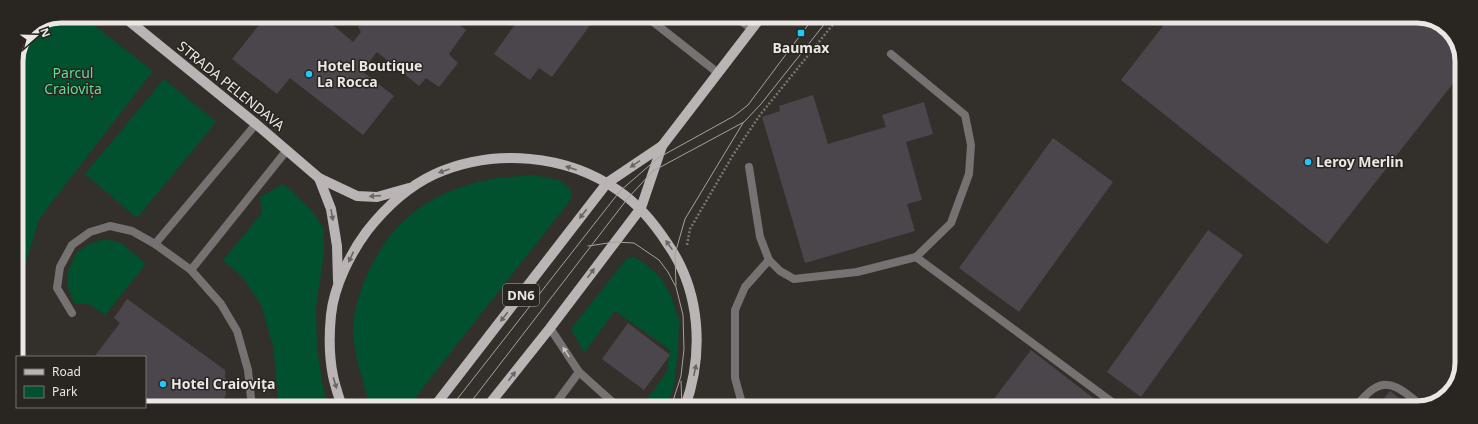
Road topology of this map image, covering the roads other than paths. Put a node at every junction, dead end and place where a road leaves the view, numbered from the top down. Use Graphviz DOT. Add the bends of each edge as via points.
graph roads {
  1 [pos="132,23"];
  2 [pos="655,23"];
  3 [pos="744,23"];
  4 [pos="756,23"];
  5 [pos="752,29"];
  6 [pos="891,54"];
  7 [pos="718,73"];
  8 [pos="256,124"];
  9 [pos="662,146"];
  10 [pos="287,150"];
  11 [pos="749,167"];
  12 [pos="319,178"];
  13 [pos="607,183"];
  14 [pos="413,187"];
  15 [pos="640,208"];
  16 [pos="155,244"];
  17 [pos="916,257"];
  18 [pos="769,260"];
  19 [pos="191,270"];
  20 [pos="338,285"];
  21 [pos="72,313"];
  22 [pos="550,328"];
  23 [pos="579,372"];
  24 [pos="690,394"];
  25 [pos="251,401"];
  26 [pos="340,401"];
  27 [pos="439,401"];
  28 [pos="492,401"];
  29 [pos="557,401"];
  30 [pos="611,401"];
  31 [pos="687,401"];
  32 [pos="692,401"];
  33 [pos="741,401"];
  34 [pos="1111,401"];
  35 [pos="1361,401"];
  36 [pos="1416,401"];
  1 -- 8 [label="main road, STRADA PELENDAVA"];
  2 -- 7 [label="lane"];
  3 -- 5 [label="lane"];
  4 -- 5 [label="main road, DN6"];
  5 -- 7 [label="main road, DN6"];
  6 -- 17 [label="lane" via="965,115 971,145 969,174 951,223"];
  7 -- 9 [label="main road, DN6"];
  8 -- 10 [label="main road, STRADA PELENDAVA"];
  8 -- 16 [label="lane"];
  9 -- 13 [label="main road, DN6, one-way"];
  9 -- 15 [label="main road, DN6"];
  10 -- 12 [label="main road, STRADA PELENDAVA"];
  10 -- 19 [label="lane"];
  11 -- 18 [label="lane" via="760,237"];
  14 -- 12 [label="main road, STRADA PELENDAVA, one-way" via="377,197 357,196"];
  12 -- 20 [label="main road, STRADA PELENDAVA, one-way" via="331,209 337,246"];
  13 -- 14 [label="main road, STRADA PELENDAVA, one-way" via="593,175 556,162 511,157 470,162 435,174"];
  13 -- 15 [label="main road, STRADA PELENDAVA"];
  13 -- 27 [label="main road, DN6, one-way"];
  14 -- 20 [label="main road, STRADA PELENDAVA, one-way" via="379,216 358,244"];
  22 -- 15 [label="main road, DN6, one-way"];
  24 -- 15 [label="main road, STRADA PELENDAVA, one-way" via="696,362 697,328 691,295 675,254 657,227"];
  16 -- 19 [label="lane"];
  16 -- 21 [label="lane" via="132,231 110,226 90,232 72,245 60,267 57,288"];
  17 -- 18 [label="lane" via="857,272 794,280"];
  17 -- 34 [label="lane"];
  18 -- 33 [label="lane" via="745,286 735,310 735,378"];
  19 -- 25 [label="lane" via="221,304 237,331 248,370"];
  20 -- 26 [label="main road, STRADA PELENDAVA, one-way" via="332,314 330,346 333,376"];
  23 -- 22 [label="lane, one-way"];
  28 -- 22 [label="main road, DN6, one-way"];
  23 -- 29 [label="lane"];
  23 -- 30 [label="lane"];
  24 -- 31 [label="main road, STRADA PELENDAVA"];
  24 -- 32 [label="main road"];
  35 -- 36 [label="lane" via="1375,387 1390,384"];
}
